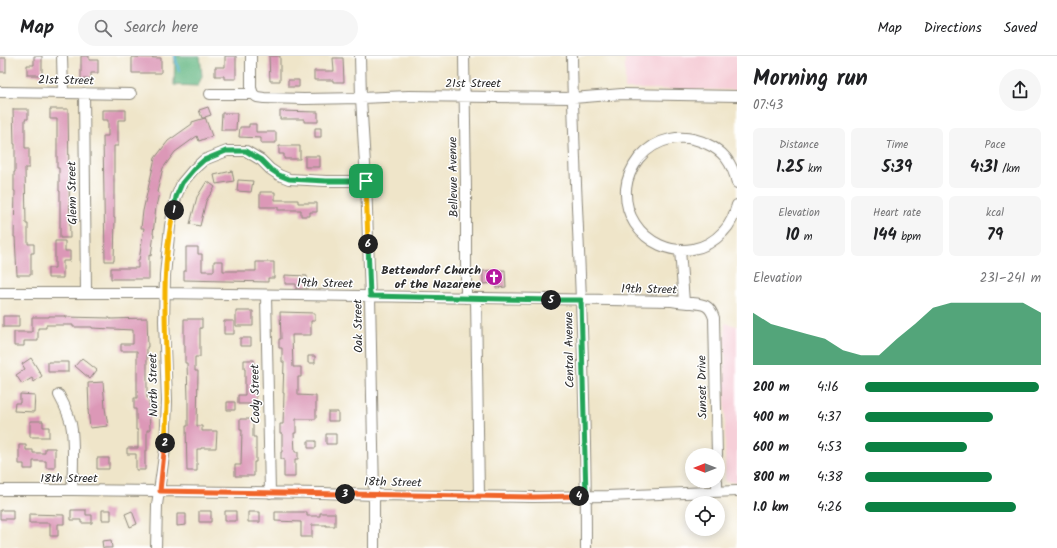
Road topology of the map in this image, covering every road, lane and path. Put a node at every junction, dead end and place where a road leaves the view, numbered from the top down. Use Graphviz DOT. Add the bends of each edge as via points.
graph roads {
  1 [pos="62,56"];
  2 [pos="251,56"];
  3 [pos="360,56"];
  4 [pos="464,56"];
  5 [pos="572,56"];
  6 [pos="0,92"];
  7 [pos="63,92"];
  8 [pos="84,93"];
  9 [pos="131,94"];
  10 [pos="210,94"];
  11 [pos="253,94"];
  12 [pos="464,96"];
  13 [pos="737,96"];
  14 [pos="361,98"];
  15 [pos="573,98"];
  16 [pos="366,181"];
  17 [pos="737,183"];
  18 [pos="737,205"];
  19 [pos="680,250"];
  20 [pos="0,293"];
  21 [pos="86,293"];
  22 [pos="164,293"];
  23 [pos="266,295"];
  24 [pos="370,296"];
  25 [pos="471,298"];
  26 [pos="581,300"];
  27 [pos="684,302"];
  28 [pos="714,318"];
  29 [pos="60,395"];
  30 [pos="717,448"];
  31 [pos="717,488"];
  32 [pos="0,490"];
  33 [pos="72,490"];
  34 [pos="160,491"];
  35 [pos="737,491"];
  36 [pos="717,492"];
  37 [pos="270,493"];
  38 [pos="374,495"];
  39 [pos="479,496"];
  40 [pos="586,496"];
  41 [pos="156,548"];
  42 [pos="374,548"];
  43 [pos="586,548"];
  1 -- 7 [label="street"];
  2 -- 11 [label="street"];
  3 -- 14 [label="street, Oak Street"];
  4 -- 12 [label="street, Bellevue Avenue"];
  5 -- 15 [label="street, Central Avenue"];
  6 -- 7 [label="street, 21st Street"];
  7 -- 8 [label="street, 21st Street"];
  8 -- 9 [label="street, 21st Street"];
  8 -- 21 [label="street, Glenn Street"];
  10 -- 11 [label="street, 21st Street"];
  11 -- 14 [label="street, 21st Street" via="264,98"];
  12 -- 14 [label="street, 21st Street"];
  12 -- 15 [label="street, 21st Street"];
  12 -- 25 [label="street, Bellevue Avenue"];
  13 -- 15 [label="street, 21st Street" via="622,94"];
  14 -- 16 [label="street, Oak Street"];
  15 -- 26 [label="street, Central Avenue"];
  16 -- 22 [label="street, North Street" via="289,179 279,175 246,151 226,151 204,160 182,183 176,197 170,226"];
  16 -- 24 [label="street, Oak Street"];
  17 -- 19 [label="street" via="734,171 725,157 713,146 698,140 682,137 666,140 654,145 635,163 626,188 630,214 644,235 655,243"];
  18 -- 19 [label="street" via="733,218 724,232 711,242 696,248"];
  19 -- 27 [label="street"];
  20 -- 21 [label="street, 19th Street"];
  21 -- 22 [label="street, 19th Street"];
  22 -- 23 [label="street, 19th Street"];
  22 -- 34 [label="street, North Street" via="167,401"];
  23 -- 24 [label="street, 19th Street"];
  23 -- 37 [label="street, Cody Street"];
  24 -- 25 [label="street, 19th Street"];
  24 -- 38 [label="street, Oak Street"];
  25 -- 26 [label="street, 19th Street"];
  25 -- 39 [label="street, Bellevue Avenue"];
  26 -- 27 [label="street, 19th Street"];
  26 -- 40 [label="street, Central Avenue"];
  27 -- 28 [label="street, 19th Street" via="709,307"];
  28 -- 30 [label="street, Sunset Drive"];
  29 -- 33 [label="street" via="72,429"];
  31 -- 36 [label="street"];
  32 -- 33 [label="street, 18th Street"];
  33 -- 34 [label="street, 18th Street"];
  34 -- 37 [label="street, 18th Street"];
  34 -- 41 [label="street, North Street" via="157,505"];
  35 -- 36 [label="street, 18th Street"];
  36 -- 40 [label="street, 18th Street"];
  37 -- 38 [label="street, 18th Street"];
  38 -- 39 [label="street, 18th Street"];
  38 -- 42 [label="street, Oak Street"];
  39 -- 40 [label="street, 18th Street"];
  40 -- 43 [label="street, Central Avenue"];
}
